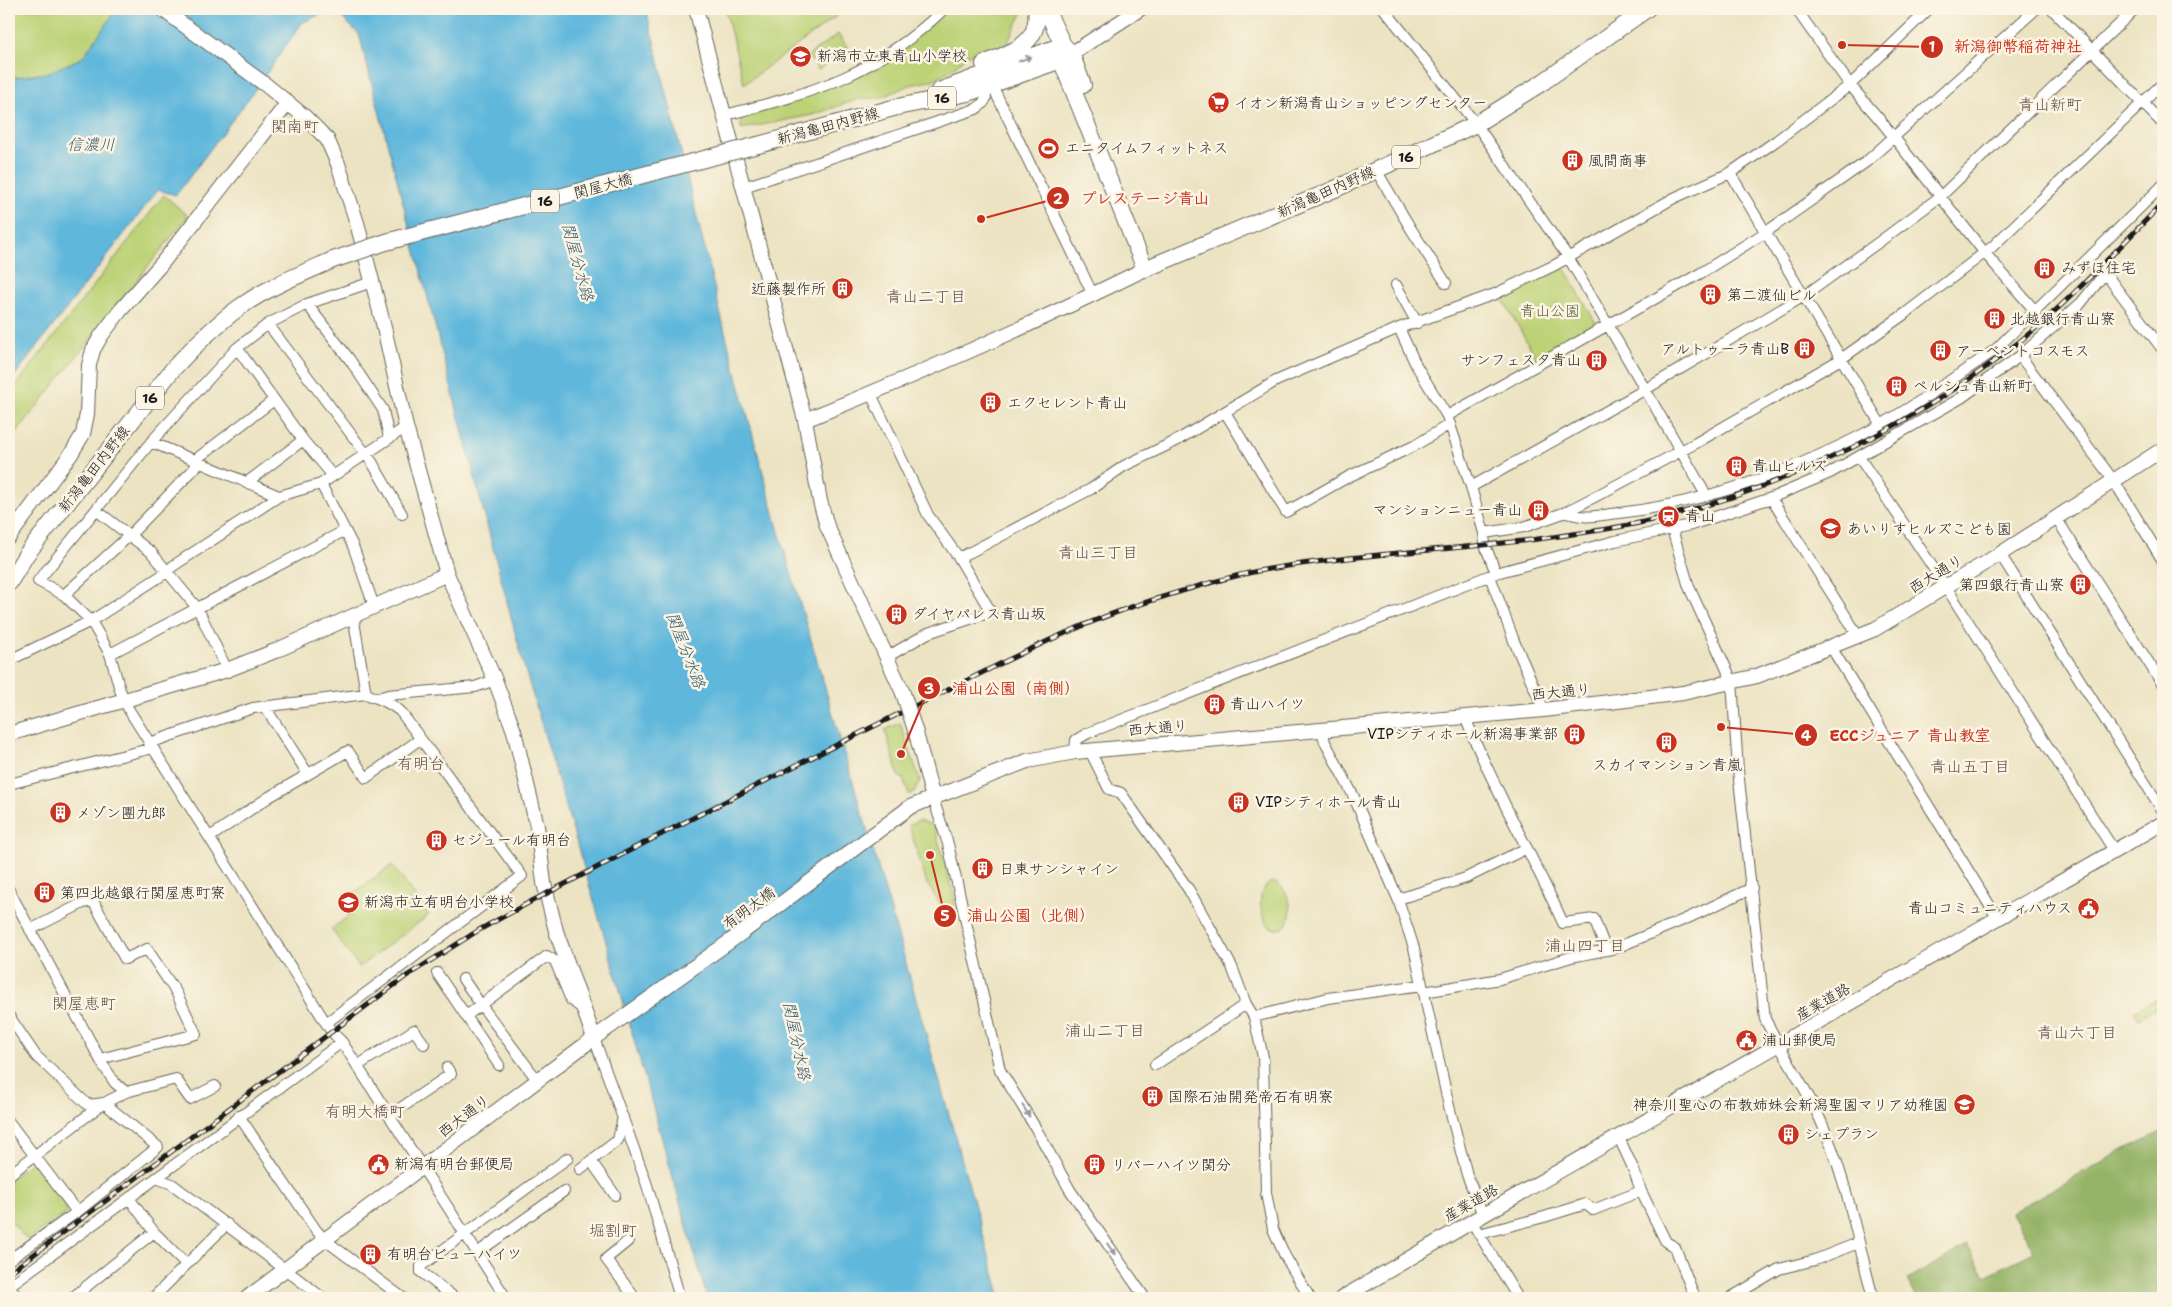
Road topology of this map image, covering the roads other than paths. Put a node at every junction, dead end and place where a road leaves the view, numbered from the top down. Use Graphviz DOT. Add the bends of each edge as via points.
graph roads {
  1 [pos="162,9"];
  2 [pos="696,9"];
  3 [pos="944,9"];
  4 [pos="1036,9"];
  5 [pos="1046,9"];
  6 [pos="1140,9"];
  7 [pos="1384,9"];
  8 [pos="1647,9"];
  9 [pos="1796,9"];
  10 [pos="1929,9"];
  11 [pos="2036,9"];
  12 [pos="2052,9"];
  13 [pos="2135,9"];
  14 [pos="2092,50"];
  15 [pos="1065,53"];
  16 [pos="2163,83"];
  17 [pos="1850,85"];
  18 [pos="989,86"];
  19 [pos="935,93"];
  20 [pos="2142,102"];
  21 [pos="287,104"];
  22 [pos="898,107"];
  23 [pos="725,115"];
  24 [pos="1476,124"];
  25 [pos="2163,124"];
  26 [pos="1894,137"];
  27 [pos="758,145"];
  28 [pos="1376,170"];
  29 [pos="1730,173"];
  30 [pos="2163,185"];
  31 [pos="744,187"];
  32 [pos="1941,196"];
  33 [pos="1766,232"];
  34 [pos="1984,252"];
  35 [pos="1568,256"];
  36 [pos="332,260"];
  37 [pos="1148,268"];
  38 [pos="372,282"];
  39 [pos="1446,283"];
  40 [pos="1396,285"];
  41 [pos="1093,295"];
  42 [pos="1804,296"];
  43 [pos="307,304"];
  44 [pos="2036,312"];
  45 [pos="1417,323"];
  46 [pos="268,324"];
  47 [pos="1608,325"];
  48 [pos="1399,328"];
  49 [pos="237,348"];
  50 [pos="2163,350"];
  51 [pos="2020,356"];
  52 [pos="1841,359"];
  53 [pos="1646,389"];
  54 [pos="871,394"];
  55 [pos="274,400"];
  56 [pos="1225,412"];
  57 [pos="805,420"];
  58 [pos="1449,420"];
  59 [pos="1881,425"];
  60 [pos="406,427"];
  61 [pos="390,438"];
  62 [pos="303,440"];
  63 [pos="151,442"];
  64 [pos="2163,450"];
  65 [pos="1680,452"];
  66 [pos="366,454"];
  67 [pos="1859,457"];
  68 [pos="195,460"];
  69 [pos="332,476"];
  70 [pos="2114,481"];
  71 [pos="246,483"];
  72 [pos="321,484"];
  73 [pos="1471,486"];
  74 [pos="1706,495"];
  75 [pos="279,496"];
  76 [pos="1771,498"];
  77 [pos="96,510"];
  78 [pos="1566,512"];
  79 [pos="402,514"];
  80 [pos="2056,518"];
  81 [pos="1672,529"];
  82 [pos="344,531"];
  83 [pos="1484,533"];
  84 [pos="130,535"];
  85 [pos="9,537"];
  86 [pos="2000,554"];
  87 [pos="959,558"];
  88 [pos="2163,561"];
  89 [pos="167,572"];
  90 [pos="447,574"];
  91 [pos="1493,575"];
  92 [pos="9,583"];
  93 [pos="1946,587"];
  94 [pos="64,595"];
  95 [pos="374,606"];
  96 [pos="198,608"];
  97 [pos="353,615"];
  98 [pos="91,620"];
  99 [pos="1859,637"];
  100 [pos="1831,648"];
  101 [pos="110,654"];
  102 [pos="887,657"];
  103 [pos="12,659"];
  104 [pos="227,670"];
  105 [pos="495,680"];
  106 [pos="1732,681"];
  107 [pos="2163,686"];
  108 [pos="366,694"];
  109 [pos="378,698"];
  110 [pos="124,701"];
  111 [pos="265,707"];
  112 [pos="1544,710"];
  113 [pos="1465,717"];
  114 [pos="1322,730"];
  115 [pos="9,734"];
  116 [pos="420,740"];
  117 [pos="151,745"];
  118 [pos="1090,751"];
  119 [pos="1075,752"];
  120 [pos="308,774"];
  121 [pos="9,784"];
  122 [pos="933,798"];
  123 [pos="910,807"];
  124 [pos="2163,811"];
  125 [pos="2163,823"];
  126 [pos="210,837"];
  127 [pos="1527,848"];
  128 [pos="2116,852"];
  129 [pos="1752,888"];
  130 [pos="9,890"];
  131 [pos="1398,899"];
  132 [pos="1998,919"];
  133 [pos="30,930"];
  134 [pos="1606,950"];
  135 [pos="437,973"];
  136 [pos="463,979"];
  137 [pos="1423,989"];
  138 [pos="481,1004"];
  139 [pos="1246,1004"];
  140 [pos="583,1009"];
  141 [pos="9,1016"];
  142 [pos="466,1016"];
  143 [pos="1254,1017"];
  144 [pos="326,1023"];
  145 [pos="599,1035"];
  146 [pos="342,1042"];
  147 [pos="424,1044"];
  148 [pos="1779,1046"];
  149 [pos="100,1059"];
  150 [pos="499,1064"];
  151 [pos="1155,1065"];
  152 [pos="357,1066"];
  153 [pos="447,1068"];
  154 [pos="538,1081"];
  155 [pos="215,1086"];
  156 [pos="126,1092"];
  157 [pos="104,1103"];
  158 [pos="239,1116"];
  159 [pos="389,1116"];
  160 [pos="623,1116"];
  161 [pos="9,1122"];
  162 [pos="1619,1138"];
  163 [pos="35,1154"];
  164 [pos="568,1158"];
  165 [pos="591,1160"];
  166 [pos="422,1167"];
  167 [pos="580,1169"];
  168 [pos="9,1175"];
  169 [pos="156,1178"];
  170 [pos="564,1191"];
  171 [pos="1641,1191"];
  172 [pos="614,1195"];
  173 [pos="129,1198"];
  174 [pos="77,1212"];
  175 [pos="1478,1223"];
  176 [pos="226,1224"];
  177 [pos="154,1232"];
  178 [pos="464,1234"];
  179 [pos="325,1240"];
  180 [pos="628,1241"];
  181 [pos="1858,1243"];
  182 [pos="477,1253"];
  183 [pos="9,1260"];
  184 [pos="186,1264"];
  185 [pos="287,1269"];
  186 [pos="9,1286"];
  187 [pos="18,1298"];
  188 [pos="72,1298"];
  189 [pos="153,1298"];
  190 [pos="247,1298"];
  191 [pos="323,1298"];
  192 [pos="403,1298"];
  193 [pos="455,1298"];
  194 [pos="506,1298"];
  195 [pos="636,1298"];
  196 [pos="680,1298"];
  197 [pos="1145,1298"];
  198 [pos="1310,1298"];
  199 [pos="1342,1298"];
  200 [pos="1518,1298"];
  201 [pos="1695,1298"];
  202 [pos="1730,1298"];
  203 [pos="1873,1298"];
  1 -- 21 [label="street"];
  2 -- 23 [label="street"];
  3 -- 23 [label="street" via="900,46 850,76 792,98"];
  4 -- 19 [label="main road" via="1036,24 1026,43 967,71"];
  5 -- 15 [label="main road"];
  6 -- 15 [label="street"];
  7 -- 24 [label="street"];
  8 -- 24 [label="main road, 新潟亀田内野線 / 16" via="1543,82"];
  9 -- 17 [label="street"];
  10 -- 17 [label="street"];
  11 -- 26 [label="street"];
  12 -- 14 [label="street"];
  13 -- 14 [label="street"];
  14 -- 20 [label="street"];
  14 -- 32 [label="street"];
  15 -- 18 [label="main road, 新潟亀田内野線 / 16"];
  19 -- 15 [label="main road, 新潟亀田内野線 / 16, one-way"];
  15 -- 37 [label="main road"];
  16 -- 20 [label="street"];
  17 -- 26 [label="street"];
  17 -- 29 [label="street"];
  18 -- 22 [label="main road, 新潟亀田内野線 / 16"];
  18 -- 31 [label="street" via="985,103 976,109"];
  18 -- 41 [label="street"];
  19 -- 22 [label="main road, 新潟亀田内野線 / 16"];
  20 -- 25 [label="street"];
  20 -- 34 [label="street"];
  21 -- 38 [label="street" via="327,139 338,164"];
  21 -- 85 [label="street" via="96,343 89,365 83,434"];
  22 -- 27 [label="main road, 新潟亀田内野線 / 16"];
  23 -- 31 [label="street"];
  24 -- 28 [label="main road, 新潟亀田内野線 / 16"];
  24 -- 35 [label="street"];
  26 -- 32 [label="street"];
  26 -- 33 [label="street" via="1866,162"];
  27 -- 36 [label="main road, 関屋大橋 / 16, bridge" via="386,242"];
  28 -- 37 [label="main road, 新潟亀田内野線 / 16"];
  28 -- 39 [label="street"];
  29 -- 33 [label="street"];
  29 -- 35 [label="street" via="1674,198"];
  30 -- 44 [label="street"];
  31 -- 57 [label="street"];
  32 -- 34 [label="street"];
  32 -- 42 [label="street"];
  33 -- 42 [label="street"];
  33 -- 47 [label="street"];
  34 -- 44 [label="street"];
  34 -- 52 [label="street"];
  35 -- 45 [label="street" via="1495,294"];
  35 -- 47 [label="street"];
  36 -- 92 [label="main road, 新潟亀田内野線 / 16" via="242,306 172,369 26,555"];
  37 -- 41 [label="street"];
  38 -- 43 [label="street"];
  38 -- 60 [label="street"];
  40 -- 45 [label="street"];
  41 -- 54 [label="street"];
  42 -- 52 [label="street"];
  42 -- 53 [label="street"];
  43 -- 46 [label="street"];
  43 -- 61 [label="street" via="383,410"];
  44 -- 59 [label="street" via="1995,350"];
  45 -- 48 [label="street"];
  46 -- 49 [label="street"];
  46 -- 66 [label="street"];
  47 -- 53 [label="street"];
  47 -- 58 [label="street"];
  48 -- 56 [label="street" via="1276,381"];
  48 -- 58 [label="street" via="1416,365"];
  49 -- 55 [label="street"];
  49 -- 63 [label="street"];
  50 -- 51 [label="street" via="2105,273 2081,303"];
  51 -- 67 [label="street" via="1961,398"];
  51 -- 70 [label="street"];
  52 -- 59 [label="street"];
  52 -- 65 [label="street"];
  53 -- 65 [label="street"];
  53 -- 73 [label="street"];
  54 -- 57 [label="street"];
  54 -- 87 [label="street" via="928,515"];
  55 -- 62 [label="street"];
  55 -- 68 [label="street"];
  56 -- 58 [label="street" via="1286,512 1348,477 1414,446"];
  56 -- 87 [label="street"];
  57 -- 102 [label="street" via="820,501 828,526"];
  58 -- 73 [label="street"];
  59 -- 74 [label="street" via="1795,466"];
  60 -- 61 [label="street"];
  60 -- 90 [label="street"];
  61 -- 66 [label="street"];
  62 -- 69 [label="street"];
  62 -- 71 [label="street"];
  63 -- 68 [label="street"];
  63 -- 77 [label="street"];
  64 -- 70 [label="street, 西大通り"];
  65 -- 74 [label="street"];
  65 -- 78 [label="street"];
  66 -- 69 [label="street"];
  66 -- 79 [label="street"];
  67 -- 76 [label="street"];
  67 -- 93 [label="street"];
  68 -- 71 [label="street"];
  68 -- 84 [label="street" via="194,468"];
  69 -- 72 [label="street"];
  70 -- 80 [label="street, 西大通り"];
  70 -- 88 [label="street"];
  71 -- 75 [label="street"];
  72 -- 75 [label="street"];
  72 -- 82 [label="street"];
  73 -- 83 [label="street"];
  74 -- 78 [label="street" via="1622,513 1580,518"];
  75 -- 89 [label="street"];
  76 -- 81 [label="street"];
  76 -- 99 [label="street"];
  77 -- 84 [label="street"];
  77 -- 94 [label="street" via="38,581"];
  78 -- 83 [label="street" via="1524,527"];
  80 -- 86 [label="street, 西大通り"];
  80 -- 107 [label="street"];
  81 -- 91 [label="street" via="1615,541"];
  81 -- 106 [label="street" via="1689,587"];
  82 -- 95 [label="street" via="353,546"];
  82 -- 96 [label="street"];
  83 -- 91 [label="street"];
  84 -- 89 [label="street" via="151,552"];
  84 -- 94 [label="street"];
  86 -- 93 [label="street, 西大通り"];
  86 -- 124 [label="street"];
  87 -- 102 [label="street" via="990,612 928,634"];
  89 -- 96 [label="street"];
  89 -- 98 [label="street"];
  90 -- 95 [label="street"];
  90 -- 105 [label="street"];
  91 -- 112 [label="street" via="1514,641"];
  91 -- 119 [label="street" via="1088,733 1076,740"];
  93 -- 99 [label="street, 西大通り"];
  93 -- 128 [label="street"];
  94 -- 98 [label="street"];
  95 -- 97 [label="street"];
  96 -- 101 [label="street"];
  96 -- 104 [label="street"];
  97 -- 104 [label="street"];
  97 -- 108 [label="street"];
  98 -- 101 [label="street"];
  98 -- 103 [label="street"];
  99 -- 100 [label="street, 西大通り"];
  100 -- 106 [label="street, 西大通り" via="1757,676"];
  100 -- 132 [label="street"];
  101 -- 110 [label="street"];
  102 -- 122 [label="street, bridge" via="903,693"];
  104 -- 110 [label="street"];
  105 -- 109 [label="street" via="475,687"];
  105 -- 140 [label="street" via="514,731 538,826 544,884 556,931"];
  106 -- 112 [label="street, 西大通り" via="1683,694"];
  106 -- 129 [label="street" via="1738,770"];
  108 -- 109 [label="street"];
  108 -- 111 [label="street"];
  109 -- 116 [label="street" via="400,712"];
  110 -- 115 [label="street"];
  110 -- 117 [label="street"];
  111 -- 117 [label="street" via="252,708"];
  111 -- 120 [label="street"];
  112 -- 113 [label="street, 西大通り"];
  113 -- 114 [label="street, 西大通り"];
  113 -- 127 [label="street" via="1484,764"];
  114 -- 118 [label="street, 西大通り"];
  114 -- 131 [label="street"];
  116 -- 120 [label="street" via="366,778 348,751"];
  116 -- 144 [label="street" via="522,876"];
  117 -- 121 [label="street"];
  117 -- 126 [label="street"];
  118 -- 119 [label="street, 西大通り"];
  118 -- 139 [label="street" via="1109,789 1120,794 1189,890 1232,967"];
  119 -- 122 [label="street, 西大通り" via="1027,761"];
  120 -- 126 [label="street"];
  122 -- 123 [label="street, 西大通り"];
  122 -- 197 [label="street, one-way" via="948,844 1000,1070 1070,1190"];
  123 -- 145 [label="street, 有明大橋" via="812,882"];
  125 -- 128 [label="street, 産業道路"];
  126 -- 144 [label="street"];
  127 -- 131 [label="street" via="1466,878"];
  127 -- 134 [label="street" via="1564,923 1594,919"];
  128 -- 132 [label="street, 産業道路"];
  129 -- 134 [label="street" via="1672,925"];
  129 -- 148 [label="street" via="1765,1018"];
  130 -- 133 [label="street"];
  131 -- 137 [label="street"];
  132 -- 148 [label="street, 産業道路"];
  133 -- 149 [label="street"];
  133 -- 149 [label="street" via="94,900 124,959 147,949 176,992 196,1034"];
  134 -- 137 [label="street" via="1500,979"];
  135 -- 142 [label="street"];
  136 -- 138 [label="street"];
  137 -- 143 [label="street" via="1328,998"];
  137 -- 175 [label="street"];
  138 -- 140 [label="street" via="547,956 555,962 571,1000"];
  138 -- 142 [label="street"];
  138 -- 154 [label="street"];
  139 -- 143 [label="street"];
  139 -- 151 [label="street"];
  140 -- 145 [label="street"];
  141 -- 157 [label="street" via="36,1056 65,1086 88,1105"];
  142 -- 150 [label="street"];
  143 -- 198 [label="street" via="1263,1057 1266,1193 1273,1229"];
  144 -- 146 [label="street"];
  145 -- 154 [label="street, 西大通り"];
  145 -- 160 [label="street"];
  146 -- 152 [label="street"];
  146 -- 158 [label="street"];
  147 -- 152 [label="street" via="414,1030"];
  148 -- 162 [label="street, 産業道路"];
  148 -- 181 [label="street" via="1821,1121"];
  149 -- 156 [label="street" via="115,1084"];
  152 -- 159 [label="street"];
  153 -- 159 [label="street" via="452,1074"];
  154 -- 166 [label="street, 西大通り"];
  155 -- 156 [label="street" via="190,1099 176,1079"];
  156 -- 157 [label="street"];
  157 -- 163 [label="street"];
  157 -- 174 [label="street" via="158,1147"];
  158 -- 169 [label="street"];
  158 -- 179 [label="street"];
  159 -- 166 [label="street"];
  160 -- 165 [label="street" via="618,1140"];
  160 -- 196 [label="street" via="648,1185"];
  161 -- 163 [label="street"];
  162 -- 171 [label="street"];
  162 -- 175 [label="street, 産業道路"];
  163 -- 168 [label="street"];
  163 -- 174 [label="street"];
  164 -- 178 [label="street"];
  165 -- 167 [label="street"];
  165 -- 172 [label="street"];
  166 -- 178 [label="street"];
  166 -- 179 [label="street, 西大通り"];
  169 -- 173 [label="street"];
  169 -- 176 [label="street" via="172,1184"];
  170 -- 182 [label="street"];
  171 -- 175 [label="street" via="1593,1210 1586,1204 1544,1217"];
  171 -- 201 [label="street" via="1666,1242 1675,1247"];
  173 -- 177 [label="street"];
  173 -- 186 [label="street"];
  174 -- 183 [label="street"];
  175 -- 199 [label="street, 産業道路"];
  175 -- 200 [label="street"];
  176 -- 184 [label="street"];
  176 -- 185 [label="street"];
  177 -- 184 [label="street"];
  177 -- 188 [label="street"];
  178 -- 182 [label="street"];
  178 -- 193 [label="street" via="421,1266 421,1272"];
  179 -- 185 [label="street, 西大通り"];
  179 -- 192 [label="street"];
  180 -- 195 [label="street" via="606,1259"];
  181 -- 202 [label="street" via="1815,1260 1779,1269"];
  181 -- 203 [label="street"];
  182 -- 194 [label="street"];
  184 -- 189 [label="street"];
  185 -- 190 [label="street, 西大通り"];
  185 -- 191 [label="street"];
  186 -- 187 [label="street"];
}
